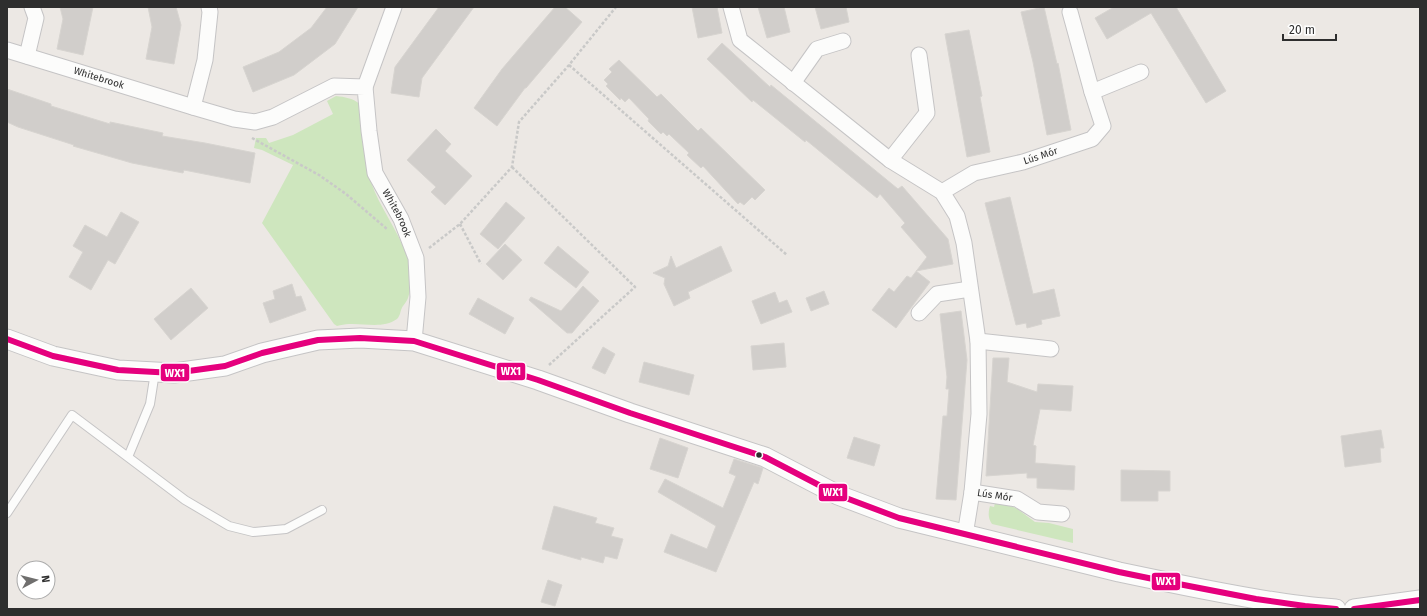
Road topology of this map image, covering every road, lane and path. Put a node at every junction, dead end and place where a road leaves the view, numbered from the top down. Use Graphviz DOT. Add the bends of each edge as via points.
graph roads {
  1 [pos="32,7"];
  2 [pos="208,7"];
  3 [pos="394,7"];
  4 [pos="616,7"];
  5 [pos="731,7"];
  6 [pos="1070,12"];
  7 [pos="843,41"];
  8 [pos="7,50"];
  9 [pos="919,55"];
  10 [pos="27,56"];
  11 [pos="569,65"];
  12 [pos="1141,72"];
  13 [pos="794,83"];
  14 [pos="365,88"];
  15 [pos="1092,92"];
  16 [pos="193,107"];
  17 [pos="255,122"];
  18 [pos="890,160"];
  19 [pos="512,167"];
  20 [pos="942,192"];
  21 [pos="460,224"];
  22 [pos="389,232"];
  23 [pos="787,255"];
  24 [pos="416,258"];
  25 [pos="481,264"];
  26 [pos="970,289"];
  27 [pos="919,312"];
  28 [pos="7,339"];
  29 [pos="978,341"];
  30 [pos="414,342"];
  31 [pos="1051,349"];
  32 [pos="155,372"];
  33 [pos="534,379"];
  34 [pos="128,457"];
  35 [pos="972,492"];
  36 [pos="322,510"];
  37 [pos="7,513"];
  38 [pos="1062,514"];
  39 [pos="965,535"];
  40 [pos="1420,600"];
  41 [pos="1336,609"];
  42 [pos="1354,609"];
  1 -- 10 [label="street" via="36,18"];
  2 -- 16 [label="street" via="210,12 206,60"];
  3 -- 14 [label="street, Whitebrook"];
  4 -- 11 [label="path"];
  5 -- 13 [label="street, Lús Mór" via="740,40"];
  6 -- 15 [label="street, Lús Mór"];
  7 -- 13 [label="street" via="817,49"];
  8 -- 10 [label="street, Whitebrook"];
  9 -- 18 [label="street" via="927,113"];
  10 -- 16 [label="street, Whitebrook"];
  11 -- 19 [label="path" via="520,122"];
  11 -- 23 [label="path"];
  12 -- 15 [label="street"];
  13 -- 18 [label="street, Lús Mór"];
  14 -- 17 [label="street, Whitebrook" via="334,86 274,117"];
  14 -- 24 [label="street, Whitebrook" via="376,173 401,219"];
  15 -- 20 [label="street, Lús Mór" via="1102,126 1092,139 1023,162 974,173"];
  16 -- 17 [label="street, Whitebrook" via="234,119"];
  17 -- 22 [label="path" via="250,137 319,175 346,194"];
  18 -- 20 [label="street, Lús Mór"];
  19 -- 21 [label="path"];
  19 -- 33 [label="path" via="635,287"];
  20 -- 26 [label="street, Lús Mór" via="957,216 964,243"];
  21 -- 24 [label="path"];
  21 -- 25 [label="path"];
  24 -- 30 [label="street, Whitebrook" via="418,297"];
  26 -- 27 [label="street" via="937,294"];
  26 -- 29 [label="street, Lús Mór"];
  28 -- 32 [label="street" via="53,356 118,370"];
  29 -- 31 [label="street"];
  29 -- 35 [label="street, Lús Mór" via="979,414"];
  30 -- 32 [label="street" via="360,338 318,340 262,353 225,366 174,373"];
  30 -- 33 [label="street"];
  32 -- 34 [label="lane" via="150,404"];
  33 -- 39 [label="street" via="765,457 838,495 899,518"];
  34 -- 36 [label="lane" via="185,500 229,526 253,532 286,529"];
  34 -- 37 [label="lane" via="72,415"];
  35 -- 38 [label="street, Lús Mór" via="1017,499 1038,512"];
  35 -- 39 [label="street, Lús Mór"];
  39 -- 41 [label="street" via="1119,572 1230,595"];
  40 -- 42 [label="street"];
}
